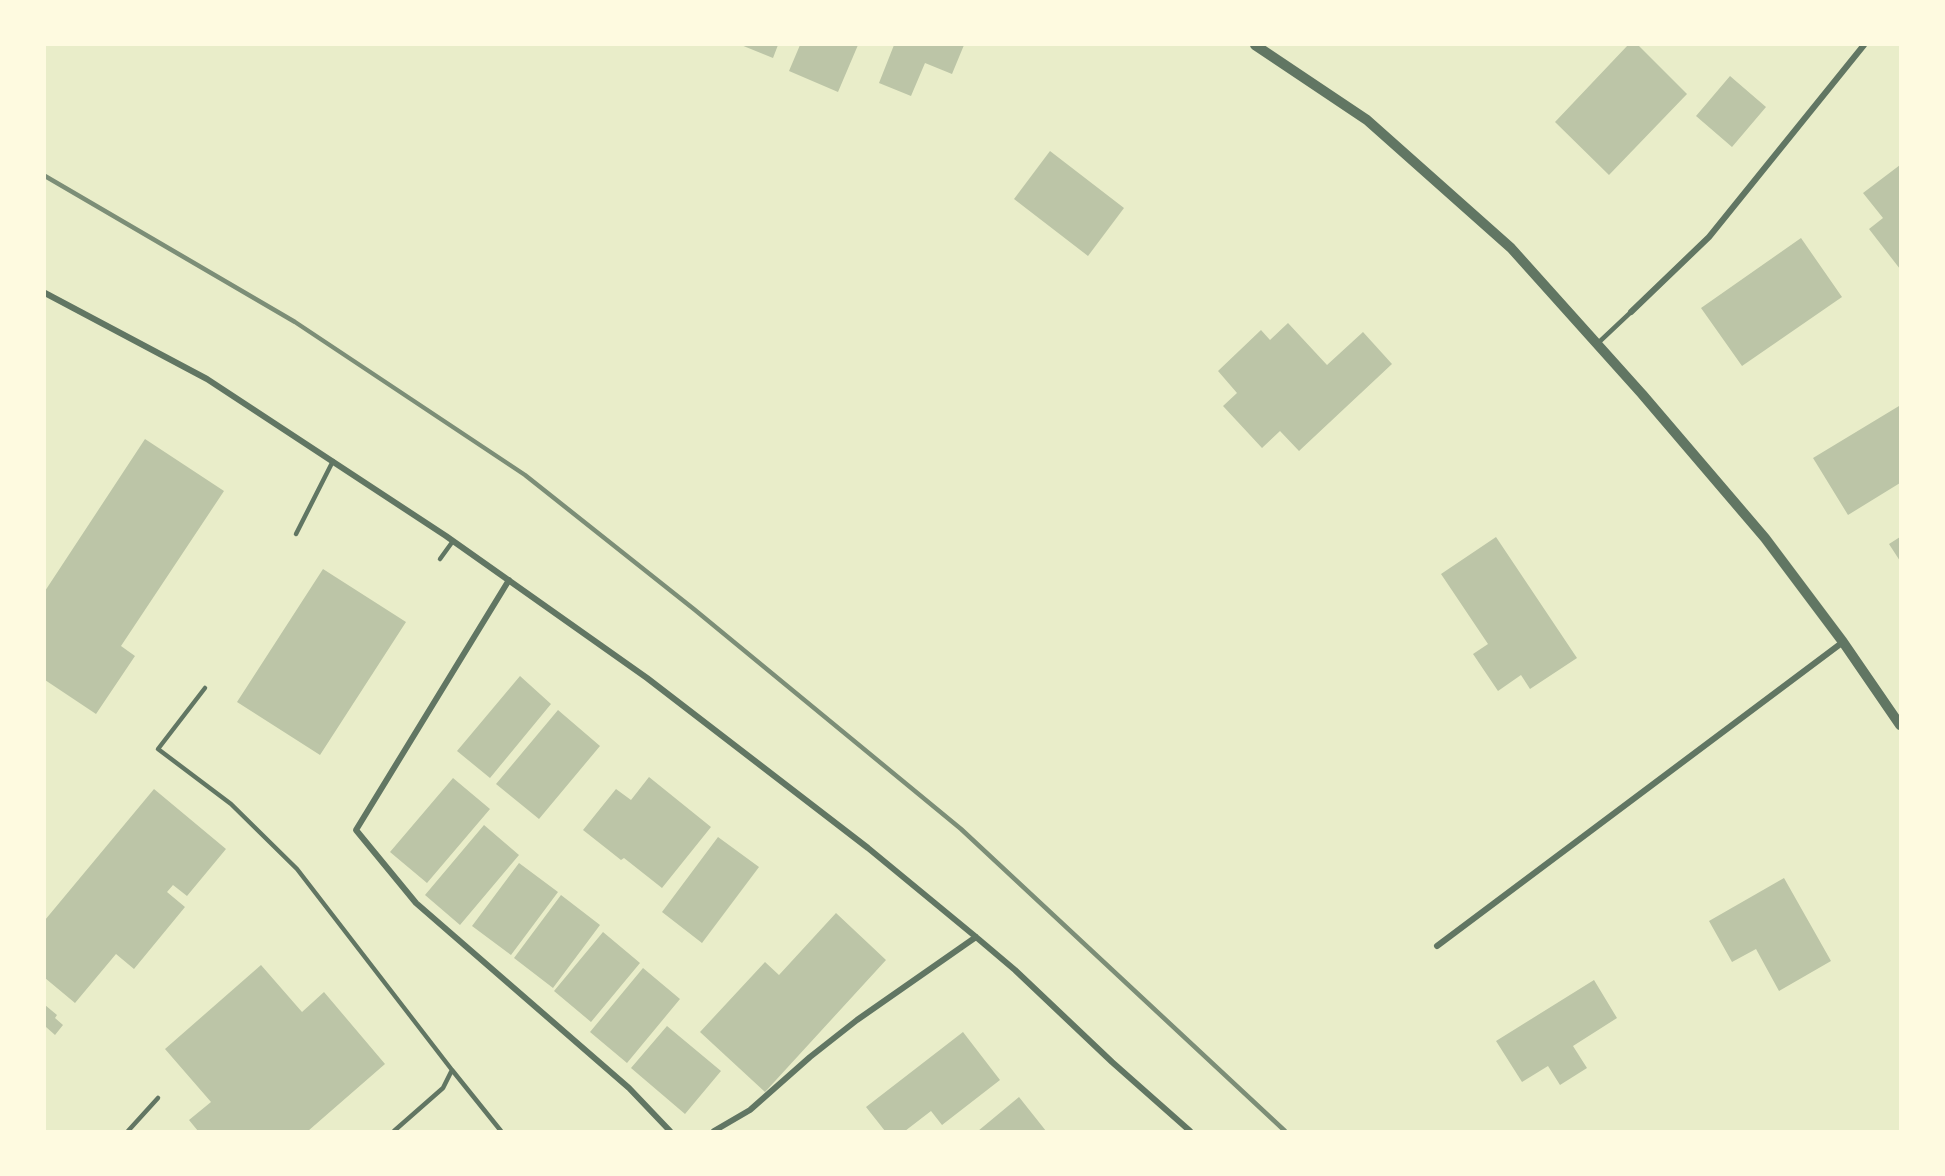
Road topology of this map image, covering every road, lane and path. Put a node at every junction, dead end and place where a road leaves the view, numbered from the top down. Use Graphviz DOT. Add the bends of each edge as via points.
graph roads {
  1 [pos="1255,45"];
  2 [pos="1864,45"];
  3 [pos="45,293"];
  4 [pos="1631,312"];
  5 [pos="1597,344"];
  6 [pos="333,461"];
  7 [pos="296,534"];
  8 [pos="453,541"];
  9 [pos="440,559"];
  10 [pos="509,580"];
  11 [pos="1843,642"];
  12 [pos="205,688"];
  13 [pos="1900,725"];
  14 [pos="976,937"];
  15 [pos="1437,946"];
  16 [pos="452,1070"];
  17 [pos="158,1098"];
  18 [pos="128,1131"];
  19 [pos="394,1131"];
  20 [pos="501,1131"];
  21 [pos="670,1131"];
  22 [pos="714,1131"];
  23 [pos="1190,1131"];
  1 -- 5 [label="street" via="1367,120 1511,248"];
  2 -- 4 [label="street" via="1709,237"];
  3 -- 6 [label="street" via="207,379"];
  4 -- 5 [label="lane"];
  5 -- 11 [label="street" via="1765,538"];
  6 -- 7 [label="lane"];
  6 -- 8 [label="street"];
  8 -- 9 [label="lane"];
  8 -- 10 [label="street"];
  10 -- 14 [label="street" via="656,685 868,848"];
  10 -- 21 [label="street" via="356,830 416,903 629,1088"];
  11 -- 13 [label="street"];
  11 -- 15 [label="street"];
  12 -- 16 [label="lane" via="158,750 231,804 297,869"];
  14 -- 22 [label="street" via="856,1020 750,1110"];
  14 -- 23 [label="street"];
  16 -- 19 [label="lane" via="443,1088"];
  16 -- 20 [label="lane"];
  17 -- 18 [label="lane"];
}
